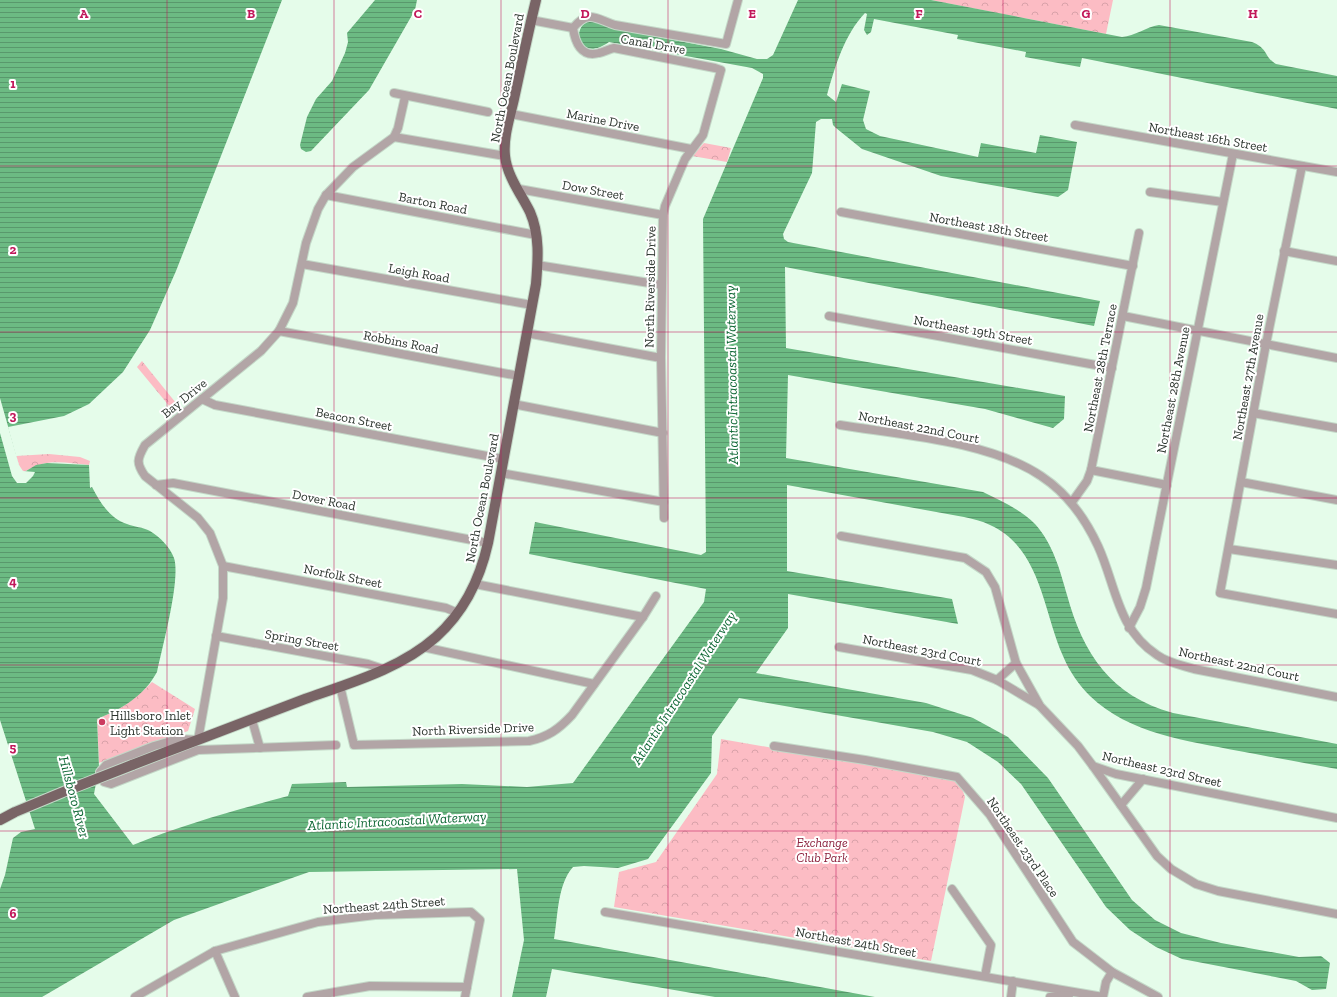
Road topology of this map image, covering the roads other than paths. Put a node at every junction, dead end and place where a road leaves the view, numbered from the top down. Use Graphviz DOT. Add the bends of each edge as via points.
graph roads {
  1 [pos="536,0"];
  2 [pos="738,0"];
  3 [pos="531,20"];
  4 [pos="572,28"];
  5 [pos="721,70"];
  6 [pos="394,93"];
  7 [pos="405,97"];
  8 [pos="488,112"];
  9 [pos="511,114"];
  10 [pos="1075,125"];
  11 [pos="394,136"];
  12 [pos="691,149"];
  13 [pos="1233,154"];
  14 [pos="505,156"];
  15 [pos="1302,166"];
  16 [pos="1337,172"];
  17 [pos="518,189"];
  18 [pos="1150,192"];
  19 [pos="326,195"];
  20 [pos="1223,202"];
  21 [pos="842,212"];
  22 [pos="663,215"];
  23 [pos="1139,233"];
  24 [pos="536,235"];
  25 [pos="1284,252"];
  26 [pos="1337,261"];
  27 [pos="302,264"];
  28 [pos="537,265"];
  29 [pos="1133,266"];
  30 [pos="662,286"];
  31 [pos="532,305"];
  32 [pos="829,316"];
  33 [pos="1123,316"];
  34 [pos="279,331"];
  35 [pos="1196,331"];
  36 [pos="526,333"];
  37 [pos="1266,344"];
  38 [pos="661,358"];
  39 [pos="1337,358"];
  40 [pos="1112,368"];
  41 [pos="519,376"];
  42 [pos="202,399"];
  43 [pos="513,404"];
  44 [pos="1253,413"];
  45 [pos="840,425"];
  46 [pos="1337,428"];
  47 [pos="663,433"];
  48 [pos="503,459"];
  49 [pos="1092,470"];
  50 [pos="501,473"];
  51 [pos="1241,482"];
  52 [pos="156,485"];
  53 [pos="1167,485"];
  54 [pos="1337,500"];
  55 [pos="664,502"];
  56 [pos="1072,502"];
  57 [pos="664,518"];
  58 [pos="841,536"];
  59 [pos="488,543"];
  60 [pos="1229,549"];
  61 [pos="1337,565"];
  62 [pos="223,566"];
  63 [pos="475,584"];
  64 [pos="656,596"];
  65 [pos="458,613"];
  66 [pos="1337,614"];
  67 [pos="643,617"];
  68 [pos="1129,628"];
  69 [pos="216,636"];
  70 [pos="839,646"];
  71 [pos="423,647"];
  72 [pos="1016,663"];
  73 [pos="383,669"];
  74 [pos="998,680"];
  75 [pos="594,684"];
  76 [pos="340,686"];
  77 [pos="1337,697"];
  78 [pos="1040,706"];
  79 [pos="252,720"];
  80 [pos="198,740"];
  81 [pos="336,745"];
  82 [pos="774,746"];
  83 [pos="260,748"];
  84 [pos="1093,766"];
  85 [pos="1143,779"];
  86 [pos="1121,805"];
  87 [pos="1337,818"];
  88 [pos="0,820"];
  89 [pos="952,889"];
  90 [pos="604,912"];
  91 [pos="1337,914"];
  92 [pos="215,951"];
  93 [pos="1112,972"];
  94 [pos="985,976"];
  95 [pos="1013,981"];
  96 [pos="467,987"];
  97 [pos="1088,994"];
  98 [pos="135,997"];
  99 [pos="235,997"];
  100 [pos="307,997"];
  101 [pos="465,997"];
  102 [pos="1011,997"];
  103 [pos="1050,997"];
  104 [pos="1103,997"];
  105 [pos="1158,997"];
  1 -- 3 [label="main road, North Ocean Boulevard"];
  2 -- 4 [label="street, Canal Drive" via="726,44 615,25 600,18 589,17 579,21"];
  3 -- 4 [label="street"];
  3 -- 9 [label="main road, North Ocean Boulevard"];
  4 -- 5 [label="street, Canal Drive" via="575,41 581,50 590,54 614,48"];
  5 -- 12 [label="street, North Riverside Drive" via="703,135"];
  6 -- 7 [label="street"];
  7 -- 8 [label="street"];
  7 -- 11 [label="street"];
  9 -- 12 [label="street, Marine Drive"];
  9 -- 14 [label="main road, North Ocean Boulevard"];
  10 -- 13 [label="street, Northeast 16th Street"];
  11 -- 14 [label="street"];
  11 -- 19 [label="street, Bay Drive" via="353,167"];
  12 -- 22 [label="street, North Riverside Drive"];
  13 -- 15 [label="street, Northeast 16th Street"];
  13 -- 20 [label="street, Northeast 28th Avenue"];
  14 -- 17 [label="main road, North Ocean Boulevard"];
  15 -- 16 [label="street, Northeast 16th Street"];
  15 -- 25 [label="street, Northeast 27th Avenue"];
  17 -- 22 [label="street, Dow Street"];
  17 -- 24 [label="main road, North Ocean Boulevard" via="530,214"];
  18 -- 20 [label="street"];
  19 -- 24 [label="street, Barton Road"];
  19 -- 27 [label="street, Bay Drive" via="310,227"];
  20 -- 35 [label="street, Northeast 28th Avenue"];
  21 -- 29 [label="street, Northeast 18th Street"];
  22 -- 30 [label="street, North Riverside Drive"];
  23 -- 29 [label="street, Northeast 28th Terrace"];
  24 -- 28 [label="main road, North Ocean Boulevard"];
  25 -- 26 [label="street"];
  25 -- 37 [label="street, Northeast 27th Avenue"];
  27 -- 31 [label="street, Leigh Road"];
  27 -- 34 [label="street, Bay Drive" via="293,304"];
  28 -- 30 [label="street"];
  28 -- 31 [label="main road, North Ocean Boulevard"];
  29 -- 33 [label="street, Northeast 28th Terrace"];
  30 -- 38 [label="street, North Riverside Drive"];
  31 -- 36 [label="main road, North Ocean Boulevard"];
  32 -- 40 [label="street, Northeast 19th Street"];
  33 -- 35 [label="street"];
  33 -- 40 [label="street, Northeast 28th Terrace"];
  34 -- 41 [label="street, Robbins Road"];
  34 -- 42 [label="street, Bay Drive" via="261,351"];
  35 -- 37 [label="street"];
  35 -- 53 [label="street, Northeast 28th Avenue"];
  36 -- 38 [label="street"];
  36 -- 41 [label="main road, North Ocean Boulevard"];
  37 -- 39 [label="street"];
  37 -- 44 [label="street, Northeast 27th Avenue"];
  38 -- 47 [label="street, North Riverside Drive"];
  40 -- 49 [label="street, Northeast 28th Terrace"];
  41 -- 43 [label="main road, North Ocean Boulevard"];
  42 -- 48 [label="street, Beacon Street" via="216,406"];
  42 -- 52 [label="street, Bay Drive" via="145,445 138,457 139,468"];
  43 -- 47 [label="street"];
  43 -- 48 [label="main road, North Ocean Boulevard"];
  44 -- 46 [label="street"];
  44 -- 51 [label="street, Northeast 27th Avenue"];
  45 -- 56 [label="street, Northeast 22nd Court" via="967,446 1016,462 1042,476"];
  47 -- 55 [label="street, North Riverside Drive"];
  48 -- 50 [label="main road, North Ocean Boulevard"];
  49 -- 53 [label="street"];
  49 -- 56 [label="street, Northeast 28th Terrace"];
  50 -- 55 [label="street"];
  50 -- 59 [label="main road, North Ocean Boulevard"];
  51 -- 54 [label="street"];
  51 -- 60 [label="street, Northeast 27th Avenue"];
  52 -- 59 [label="street, Dover Road" via="172,483"];
  52 -- 62 [label="street, Bay Drive" via="198,518 210,533"];
  53 -- 68 [label="street, Northeast 28th Avenue" via="1146,588"];
  55 -- 57 [label="street, North Riverside Drive"];
  56 -- 68 [label="street, Northeast 22nd Court" via="1086,522 1098,547 1119,608"];
  58 -- 72 [label="street, Northeast 23rd Street" via="947,554 965,558 977,565 986,572 995,587"];
  59 -- 63 [label="main road, North Ocean Boulevard"];
  60 -- 61 [label="street"];
  60 -- 66 [label="street, Northeast 27th Avenue" via="1220,593"];
  62 -- 65 [label="street, Norfolk Street" via="446,608"];
  62 -- 69 [label="street, Bay Drive" via="223,598"];
  63 -- 65 [label="main road, North Ocean Boulevard"];
  63 -- 67 [label="street"];
  64 -- 67 [label="street, North Riverside Drive"];
  65 -- 71 [label="main road, North Ocean Boulevard"];
  67 -- 75 [label="street, North Riverside Drive"];
  68 -- 77 [label="street, Northeast 22nd Court" via="1140,642 1172,663"];
  69 -- 73 [label="street, Spring Street"];
  69 -- 80 [label="street, Bay Drive"];
  70 -- 74 [label="street, Northeast 23rd Court" via="958,668"];
  71 -- 73 [label="main road, North Ocean Boulevard"];
  71 -- 75 [label="street"];
  72 -- 74 [label="street"];
  72 -- 78 [label="street, Northeast 23rd Street"];
  73 -- 76 [label="main road, North Ocean Boulevard"];
  74 -- 78 [label="street, Northeast 23rd Court"];
  75 -- 76 [label="street, North Riverside Drive" via="561,727 540,739 354,745"];
  76 -- 79 [label="main road, North Ocean Boulevard"];
  78 -- 84 [label="street, Northeast 23rd Street"];
  79 -- 80 [label="main road, North Ocean Boulevard"];
  79 -- 83 [label="street"];
  80 -- 83 [label="street" via="178,739 154,746 106,765 100,769 100,776 104,782 111,784 198,750"];
  80 -- 88 [label="main road, North Ocean Boulevard, bridge" via="14,812"];
  81 -- 83 [label="street"];
  82 -- 93 [label="street, Northeast 23rd Place" via="957,777 990,815 1073,942"];
  84 -- 85 [label="street, Northeast 23rd Street"];
  84 -- 86 [label="street"];
  85 -- 86 [label="street"];
  85 -- 87 [label="street, Northeast 23rd Street"];
  86 -- 91 [label="street" via="1157,856 1171,869 1196,884 1218,891"];
  89 -- 94 [label="street" via="991,944"];
  90 -- 94 [label="street, Northeast 24th Street"];
  92 -- 96 [label="street, Northeast 24th Street" via="318,922 375,916 471,912 480,920"];
  92 -- 98 [label="street, Northeast 24th Street"];
  92 -- 99 [label="street"];
  93 -- 104 [label="street" via="1106,982"];
  93 -- 105 [label="street, Northeast 23rd Place"];
  94 -- 95 [label="street, Northeast 24th Street"];
  95 -- 97 [label="street, Northeast 24th Street"];
  95 -- 102 [label="street"];
  96 -- 100 [label="street" via="370,986"];
  96 -- 101 [label="street"];
  97 -- 103 [label="street"];
  97 -- 104 [label="street, Northeast 24th Street"];
}
